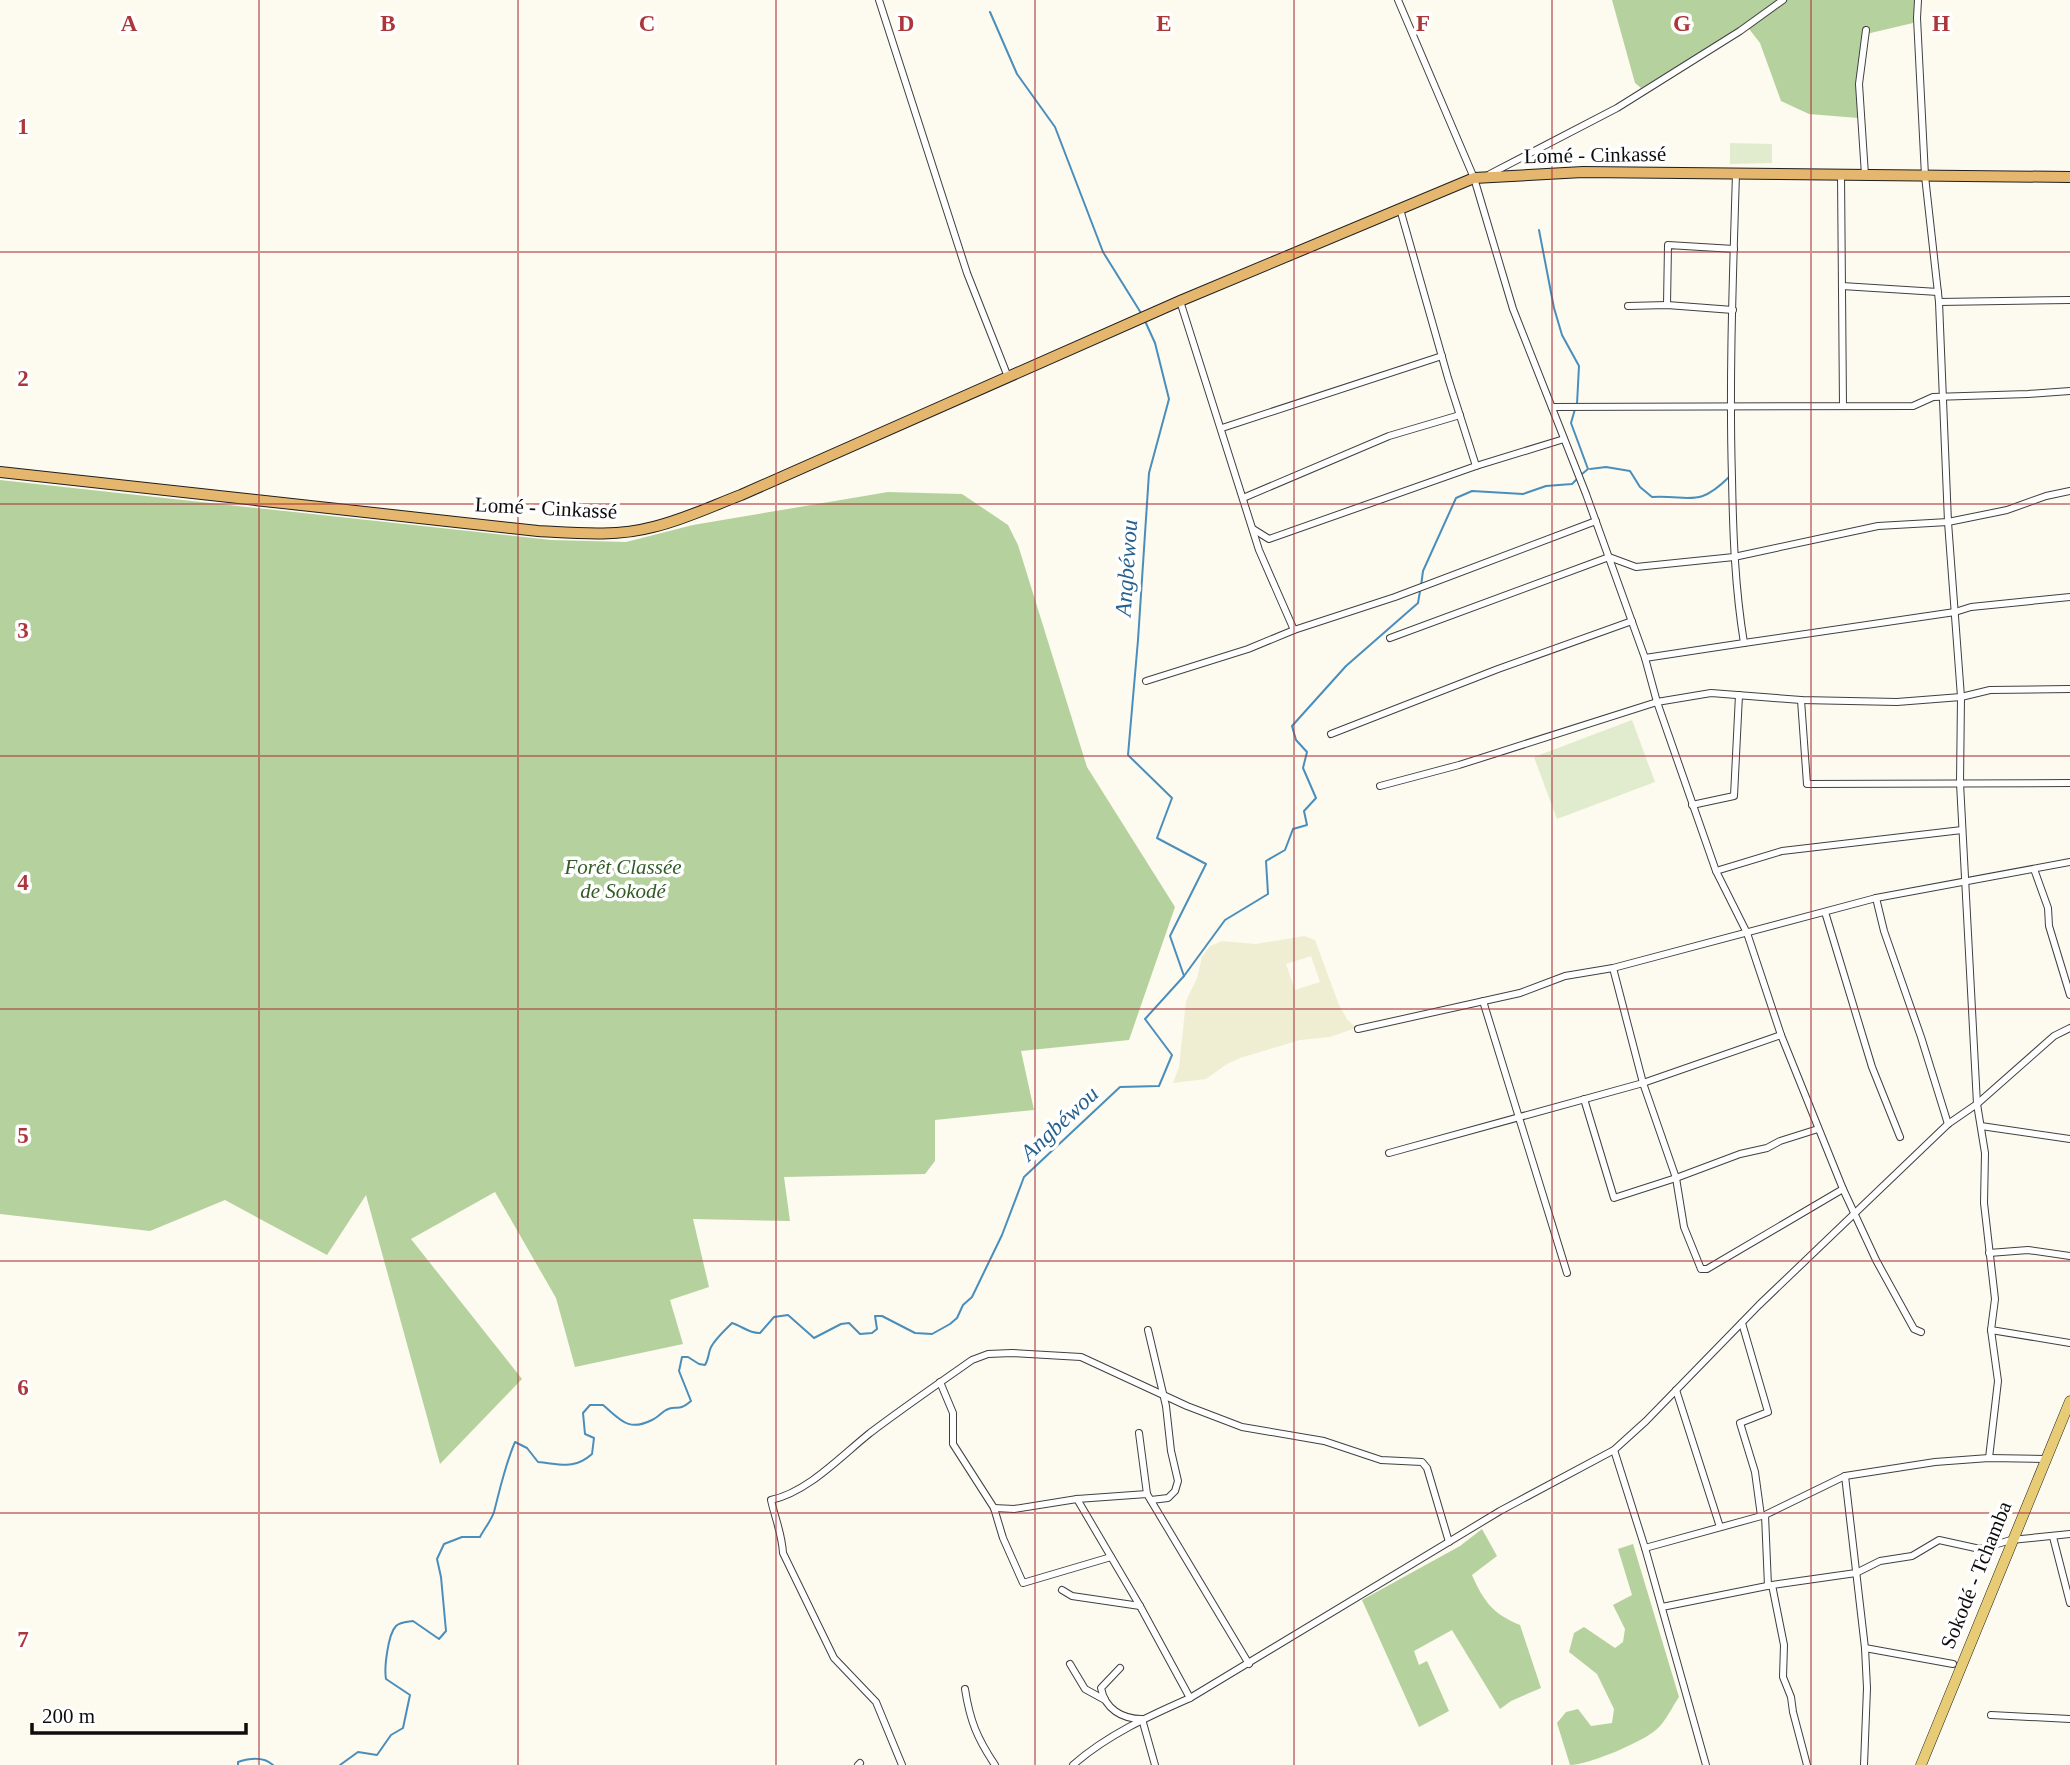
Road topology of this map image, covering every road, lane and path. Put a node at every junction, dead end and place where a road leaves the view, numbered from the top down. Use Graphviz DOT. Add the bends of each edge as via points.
graph roads {
  1 [pos="879,0"];
  2 [pos="1398,0"];
  3 [pos="1783,0"];
  4 [pos="1917,1"];
  5 [pos="1866,30"];
  6 [pos="1736,173"];
  7 [pos="1488,175"];
  8 [pos="1841,175"];
  9 [pos="1866,175"];
  10 [pos="1925,176"];
  11 [pos="2070,177"];
  12 [pos="1474,178"];
  13 [pos="1400,209"];
  14 [pos="1734,249"];
  15 [pos="1842,286"];
  16 [pos="1938,292"];
  17 [pos="2070,300"];
  18 [pos="1180,301"];
  19 [pos="1939,302"];
  20 [pos="1667,305"];
  21 [pos="1628,306"];
  22 [pos="1733,310"];
  23 [pos="1442,356"];
  24 [pos="1008,377"];
  25 [pos="2070,391"];
  26 [pos="1943,397"];
  27 [pos="1730,405"];
  28 [pos="1843,406"];
  29 [pos="1552,407"];
  30 [pos="1460,415"];
  31 [pos="1222,428"];
  32 [pos="1564,439"];
  33 [pos="1476,466"];
  34 [pos="0,472"];
  35 [pos="2070,491"];
  36 [pos="1243,498"];
  37 [pos="1596,521"];
  38 [pos="1948,522"];
  39 [pos="1252,529"];
  40 [pos="1269,539"];
  41 [pos="1259,550"];
  42 [pos="1609,557"];
  43 [pos="1734,557"];
  44 [pos="2070,597"];
  45 [pos="1955,612"];
  46 [pos="1632,621"];
  47 [pos="1294,630"];
  48 [pos="1390,638"];
  49 [pos="1744,643"];
  50 [pos="1645,658"];
  51 [pos="1146,681"];
  52 [pos="2070,688"];
  53 [pos="1739,695"];
  54 [pos="1962,697"];
  55 [pos="1801,701"];
  56 [pos="1657,702"];
  57 [pos="1331,734"];
  58 [pos="1960,783"];
  59 [pos="2070,783"];
  60 [pos="1380,786"];
  61 [pos="1692,805"];
  62 [pos="1962,830"];
  63 [pos="2070,862"];
  64 [pos="2034,869"];
  65 [pos="1716,872"];
  66 [pos="1964,881"];
  67 [pos="1876,898"];
  68 [pos="1825,912"];
  69 [pos="1747,933"];
  70 [pos="1614,968"];
  71 [pos="2070,995"];
  72 [pos="1483,1001"];
  73 [pos="2070,1028"];
  74 [pos="1358,1029"];
  75 [pos="1781,1035"];
  76 [pos="1643,1083"];
  77 [pos="1584,1099"];
  78 [pos="1977,1104"];
  79 [pos="1519,1117"];
  80 [pos="1948,1124"];
  81 [pos="1980,1126"];
  82 [pos="1818,1129"];
  83 [pos="1900,1137"];
  84 [pos="2070,1139"];
  85 [pos="1389,1153"];
  86 [pos="1676,1178"];
  87 [pos="1843,1189"];
  88 [pos="1854,1212"];
  89 [pos="1989,1253"];
  90 [pos="2070,1256"];
  91 [pos="1567,1273"];
  92 [pos="1742,1323"];
  93 [pos="1148,1330"];
  94 [pos="1991,1330"];
  95 [pos="1921,1332"];
  96 [pos="2070,1343"];
  97 [pos="940,1382"];
  98 [pos="1676,1390"];
  99 [pos="1163,1394"];
  100 [pos="2070,1401"];
  101 [pos="1139,1433"];
  102 [pos="1614,1450"];
  103 [pos="1989,1458"];
  104 [pos="2045,1459"];
  105 [pos="1844,1476"];
  106 [pos="1149,1497"];
  107 [pos="1077,1499"];
  108 [pos="994,1508"];
  109 [pos="1763,1515"];
  110 [pos="1720,1527"];
  111 [pos="2070,1534"];
  112 [pos="2053,1537"];
  113 [pos="2011,1540"];
  114 [pos="1449,1542"];
  115 [pos="1646,1548"];
  116 [pos="1111,1558"];
  117 [pos="1856,1573"];
  118 [pos="1770,1585"];
  119 [pos="1062,1590"];
  120 [pos="2070,1603"];
  121 [pos="1140,1606"];
  122 [pos="1662,1607"];
  123 [pos="1865,1647"];
  124 [pos="1070,1664"];
  125 [pos="1249,1664"];
  126 [pos="1953,1664"];
  127 [pos="1120,1668"];
  128 [pos="965,1689"];
  129 [pos="1190,1698"];
  130 [pos="1106,1701"];
  131 [pos="1991,1715"];
  132 [pos="2070,1719"];
  133 [pos="1142,1720"];
  134 [pos="902,1765"];
  135 [pos="995,1765"];
  136 [pos="1073,1765"];
  137 [pos="1155,1765"];
  138 [pos="1706,1765"];
  139 [pos="1807,1765"];
  140 [pos="1864,1765"];
  141 [pos="1921,1765"];
  1 -- 24 [label="street" via="967,273"];
  2 -- 12 [label="street"];
  3 -- 7 [label="street" via="1618,108"];
  4 -- 10 [label="street"];
  5 -- 9 [label="street" via="1859,84"];
  6 -- 7 [label="highway, Lomé - Cinkassé"];
  6 -- 8 [label="highway, Lomé - Cinkassé"];
  6 -- 14 [label="street"];
  7 -- 12 [label="highway, Lomé - Cinkassé"];
  8 -- 9 [label="highway, Lomé - Cinkassé"];
  8 -- 15 [label="street"];
  9 -- 10 [label="highway, Lomé - Cinkassé"];
  10 -- 11 [label="highway, Lomé - Cinkassé"];
  10 -- 16 [label="street"];
  12 -- 13 [label="highway, Lomé - Cinkassé"];
  12 -- 29 [label="street" via="1513,309"];
  13 -- 18 [label="highway, Lomé - Cinkassé"];
  13 -- 23 [label="street"];
  14 -- 20 [label="street" via="1668,245"];
  14 -- 22 [label="street"];
  15 -- 16 [label="street"];
  15 -- 28 [label="street"];
  16 -- 19 [label="street"];
  17 -- 19 [label="street"];
  18 -- 24 [label="highway, Lomé - Cinkassé"];
  18 -- 31 [label="street"];
  19 -- 26 [label="street"];
  20 -- 21 [label="street"];
  20 -- 22 [label="street"];
  22 -- 27 [label="street"];
  23 -- 30 [label="street"];
  23 -- 31 [label="street"];
  24 -- 34 [label="highway, Lomé - Cinkassé" via="741,495 674,521 625,532 538,531"];
  25 -- 26 [label="street"];
  26 -- 28 [label="street" via="1913,406"];
  26 -- 38 [label="street"];
  27 -- 28 [label="street"];
  27 -- 29 [label="street"];
  27 -- 43 [label="street"];
  29 -- 32 [label="street"];
  30 -- 33 [label="street"];
  30 -- 36 [label="street" via="1389,436"];
  31 -- 36 [label="street"];
  32 -- 33 [label="street"];
  32 -- 37 [label="street"];
  33 -- 40 [label="street"];
  35 -- 38 [label="street"];
  36 -- 39 [label="street"];
  37 -- 42 [label="street"];
  37 -- 47 [label="street"];
  38 -- 43 [label="street" via="1878,526"];
  38 -- 45 [label="street"];
  39 -- 40 [label="street"];
  39 -- 41 [label="street"];
  40 -- 41 [label="street"];
  41 -- 47 [label="street"];
  42 -- 43 [label="street" via="1636,567"];
  42 -- 46 [label="street"];
  42 -- 48 [label="street"];
  43 -- 49 [label="street"];
  44 -- 45 [label="street"];
  45 -- 49 [label="street"];
  45 -- 54 [label="street"];
  46 -- 50 [label="street"];
  46 -- 57 [label="street"];
  47 -- 51 [label="street"];
  49 -- 50 [label="street"];
  50 -- 56 [label="street"];
  52 -- 54 [label="street" via="1990,690"];
  53 -- 55 [label="street"];
  53 -- 56 [label="street" via="1711,693"];
  53 -- 61 [label="street" via="1734,796"];
  54 -- 55 [label="street"];
  54 -- 58 [label="street"];
  55 -- 58 [label="street" via="1807,784"];
  56 -- 60 [label="street"];
  56 -- 61 [label="street"];
  58 -- 59 [label="street"];
  58 -- 62 [label="street"];
  61 -- 65 [label="street"];
  62 -- 65 [label="street" via="1782,851"];
  62 -- 66 [label="street"];
  63 -- 64 [label="street"];
  64 -- 66 [label="street"];
  64 -- 71 [label="street"];
  65 -- 69 [label="street"];
  66 -- 67 [label="street"];
  66 -- 78 [label="street"];
  67 -- 68 [label="street"];
  67 -- 80 [label="street"];
  68 -- 69 [label="street"];
  68 -- 83 [label="street" via="1872,1067"];
  69 -- 70 [label="street"];
  69 -- 75 [label="street"];
  70 -- 72 [label="street" via="1565,976"];
  70 -- 76 [label="street"];
  72 -- 74 [label="street"];
  72 -- 79 [label="street"];
  73 -- 78 [label="street" via="2054,1036"];
  75 -- 76 [label="street"];
  75 -- 82 [label="street"];
  76 -- 77 [label="street"];
  76 -- 86 [label="street"];
  77 -- 79 [label="street"];
  77 -- 86 [label="street" via="1614,1198"];
  78 -- 80 [label="street"];
  78 -- 81 [label="street"];
  79 -- 85 [label="street"];
  79 -- 91 [label="street"];
  80 -- 88 [label="street"];
  81 -- 84 [label="street"];
  81 -- 89 [label="street"];
  82 -- 86 [label="street"];
  82 -- 87 [label="street"];
  86 -- 87 [label="street" via="1684,1227 1701,1269"];
  87 -- 88 [label="street"];
  88 -- 92 [label="street"];
  88 -- 95 [label="street" via="1914,1329"];
  89 -- 90 [label="street" via="2028,1250"];
  89 -- 94 [label="street" via="1995,1299"];
  92 -- 98 [label="street"];
  92 -- 109 [label="street" via="1768,1412 1740,1423"];
  93 -- 99 [label="street"];
  94 -- 96 [label="street"];
  94 -- 103 [label="street" via="1998,1381"];
  97 -- 99 [label="street" via="988,1354 1051,1354 1091,1360"];
  97 -- 108 [label="street" via="953,1413 953,1444"];
  97 -- 134 [label="street" via="840,1461 788,1495 771,1500 783,1553 834,1658 876,1702"];
  98 -- 102 [label="street"];
  98 -- 110 [label="street"];
  99 -- 106 [label="street" via="1178,1481 1168,1498"];
  99 -- 114 [label="street" via="1242,1427 1324,1441 1381,1460 1422,1462"];
  100 -- 104 [label="main road, Sokodé - Tchamba"];
  101 -- 106 [label="street"];
  102 -- 114 [label="street"];
  102 -- 115 [label="street"];
  103 -- 104 [label="street"];
  103 -- 105 [label="street"];
  104 -- 113 [label="main road, Sokodé - Tchamba"];
  105 -- 109 [label="street"];
  105 -- 117 [label="street"];
  106 -- 107 [label="street"];
  106 -- 125 [label="street"];
  107 -- 108 [label="street"];
  107 -- 116 [label="street"];
  108 -- 116 [label="street" via="1023,1583"];
  109 -- 110 [label="street"];
  109 -- 118 [label="street"];
  110 -- 115 [label="street"];
  111 -- 112 [label="street"];
  112 -- 113 [label="street"];
  112 -- 120 [label="street"];
  113 -- 117 [label="street" via="1980,1549 1939,1540 1912,1556 1880,1561"];
  113 -- 141 [label="main road, Sokodé - Tchamba"];
  114 -- 125 [label="street"];
  115 -- 122 [label="street"];
  116 -- 121 [label="street"];
  117 -- 118 [label="street"];
  117 -- 123 [label="street"];
  118 -- 122 [label="street"];
  118 -- 139 [label="street" via="1784,1645 1783,1677"];
  119 -- 121 [label="street" via="1072,1596"];
  121 -- 129 [label="street"];
  122 -- 138 [label="street"];
  123 -- 126 [label="street"];
  123 -- 140 [label="street"];
  124 -- 130 [label="street" via="1085,1689"];
  125 -- 129 [label="street"];
  127 -- 130 [label="street" via="1101,1688"];
  128 -- 135 [label="street" via="970,1719"];
  129 -- 133 [label="street"];
  130 -- 133 [label="street" via="1123,1717"];
  131 -- 132 [label="street"];
  133 -- 136 [label="street"];
  133 -- 137 [label="street"];
}
